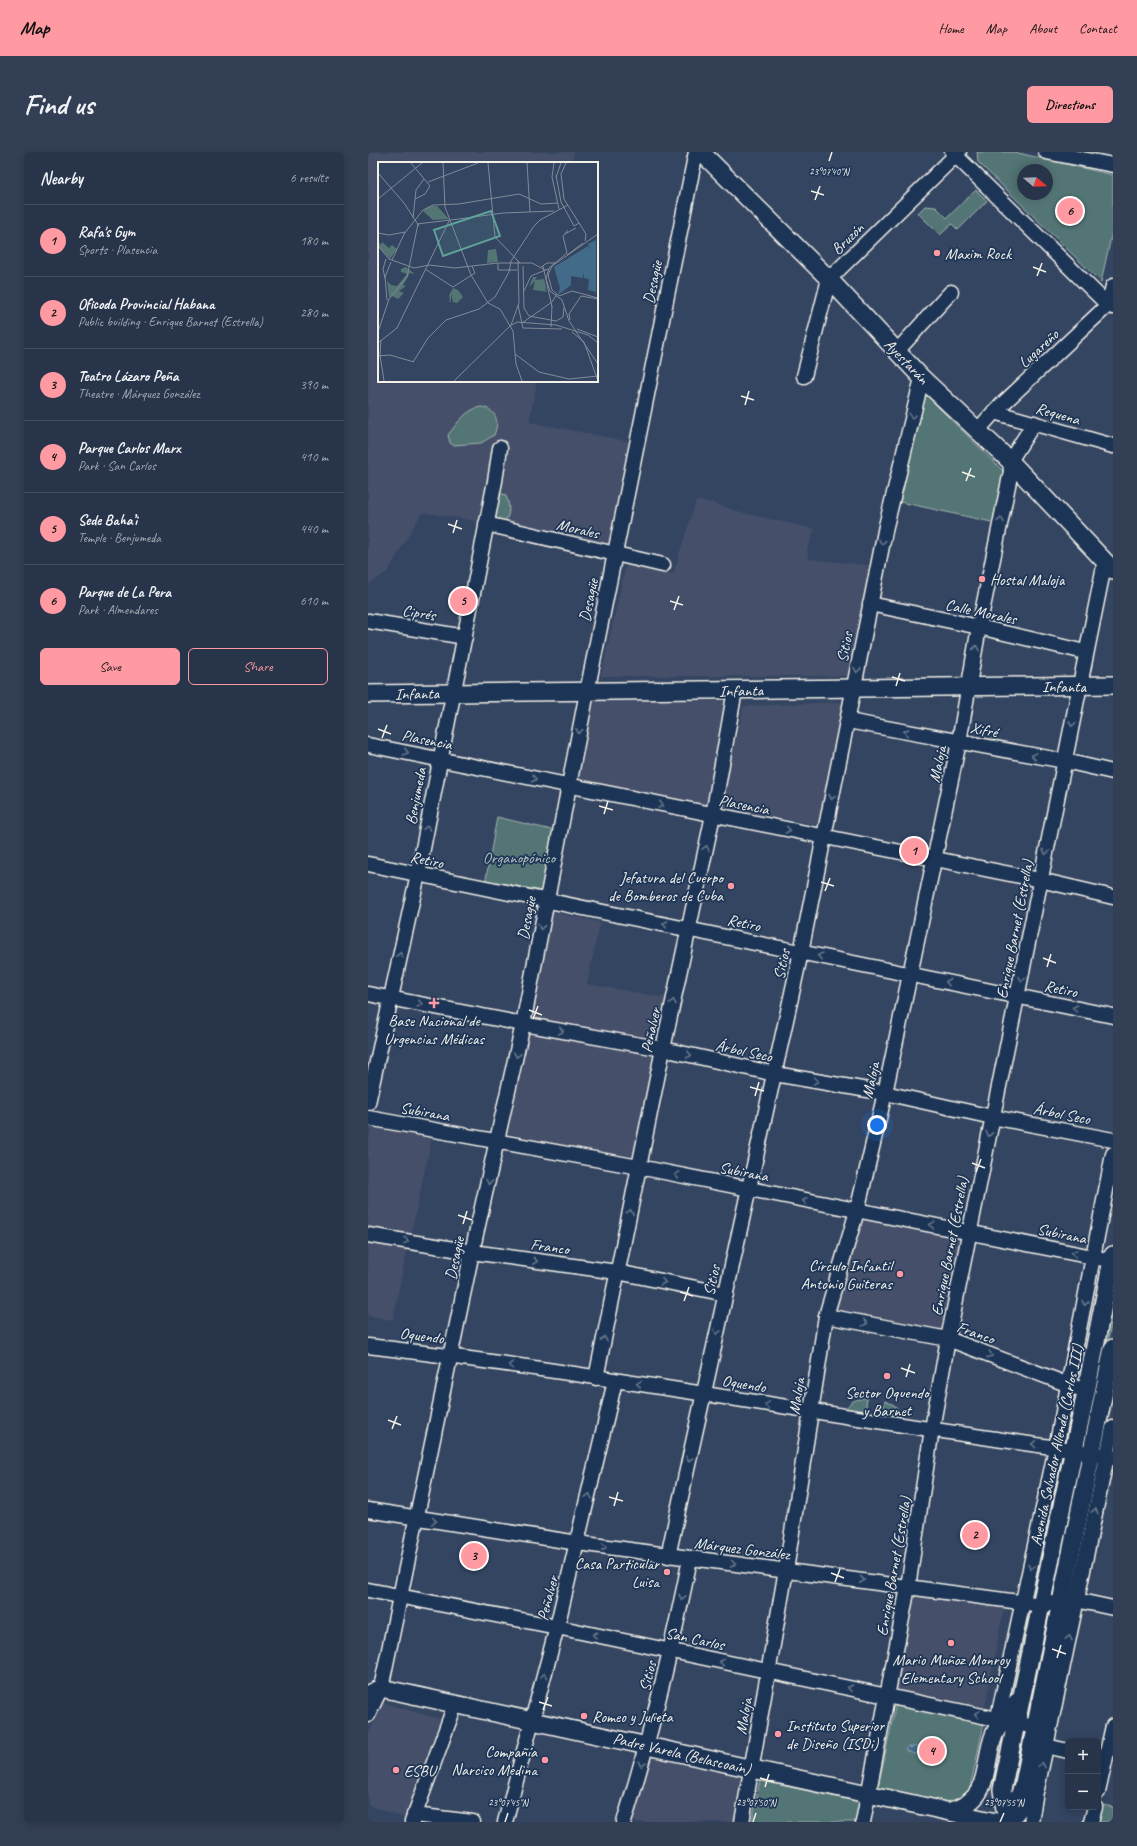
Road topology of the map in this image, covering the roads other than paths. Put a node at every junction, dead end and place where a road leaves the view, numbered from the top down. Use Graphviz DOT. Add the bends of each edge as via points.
graph roads {
  1 [pos="696,152"];
  2 [pos="701,152"];
  3 [pos="1046,152"];
  4 [pos="956,153"];
  5 [pos="1113,165"];
  6 [pos="829,278"];
  7 [pos="1113,286"];
  8 [pos="952,292"];
  9 [pos="1111,306"];
  10 [pos="897,351"];
  11 [pos="804,376"];
  12 [pos="922,378"];
  13 [pos="994,412"];
  14 [pos="1034,423"];
  15 [pos="978,430"];
  16 [pos="1113,446"];
  17 [pos="500,448"];
  18 [pos="1010,461"];
  19 [pos="486,524"];
  20 [pos="615,554"];
  21 [pos="663,565"];
  22 [pos="1109,565"];
  23 [pos="870,604"];
  24 [pos="368,621"];
  25 [pos="979,627"];
  26 [pos="465,637"];
  27 [pos="1085,652"];
  28 [pos="1113,685"];
  29 [pos="969,686"];
  30 [pos="1079,686"];
  31 [pos="854,687"];
  32 [pos="735,690"];
  33 [pos="454,692"];
  34 [pos="587,692"];
  35 [pos="368,694"];
  36 [pos="848,721"];
  37 [pos="958,742"];
  38 [pos="368,745"];
  39 [pos="440,759"];
  40 [pos="1065,761"];
  41 [pos="1113,772"];
  42 [pos="569,786"];
  43 [pos="713,815"];
  44 [pos="824,836"];
  45 [pos="934,860"];
  46 [pos="368,864"];
  47 [pos="418,874"];
  48 [pos="1040,880"];
  49 [pos="1113,898"];
  50 [pos="546,901"];
  51 [pos="689,928"];
  52 [pos="801,952"];
  53 [pos="909,974"];
  54 [pos="368,994"];
  55 [pos="1018,996"];
  56 [pos="390,998"];
  57 [pos="1113,1016"];
  58 [pos="523,1024"];
  59 [pos="663,1049"];
  60 [pos="774,1074"];
  61 [pos="885,1093"];
  62 [pos="368,1103"];
  63 [pos="992,1117"];
  64 [pos="368,1118"];
  65 [pos="1113,1140"];
  66 [pos="498,1141"];
  67 [pos="1113,1154"];
  68 [pos="639,1167"];
  69 [pos="749,1189"];
  70 [pos="857,1211"];
  71 [pos="970,1232"];
  72 [pos="368,1235"];
  73 [pos="472,1252"];
  74 [pos="1094,1257"];
  75 [pos="1113,1259"];
  76 [pos="617,1272"];
  77 [pos="726,1294"];
  78 [pos="826,1316"];
  79 [pos="948,1339"];
  80 [pos="368,1346"];
  81 [pos="1113,1348"];
  82 [pos="450,1356"];
  83 [pos="596,1378"];
  84 [pos="615,1381"];
  85 [pos="1068,1385"];
  86 [pos="1086,1392"];
  87 [pos="704,1394"];
  88 [pos="811,1412"];
  89 [pos="1113,1428"];
  90 [pos="932,1429"];
  91 [pos="1056,1448"];
  92 [pos="1073,1450"];
  93 [pos="1104,1456"];
  94 [pos="368,1510"];
  95 [pos="416,1518"];
  96 [pos="578,1543"];
  97 [pos="668,1556"];
  98 [pos="690,1559"];
  99 [pos="786,1570"];
  100 [pos="908,1587"];
  101 [pos="368,1590"];
  102 [pos="400,1597"];
  103 [pos="1068,1601"];
  104 [pos="1023,1602"];
  105 [pos="1042,1605"];
  106 [pos="1113,1608"];
  107 [pos="557,1627"];
  108 [pos="671,1651"];
  109 [pos="768,1671"];
  110 [pos="372,1689"];
  111 [pos="887,1696"];
  112 [pos="454,1704"];
  113 [pos="368,1715"];
  114 [pos="1006,1720"];
  115 [pos="533,1721"];
  116 [pos="1113,1726"];
  117 [pos="1035,1727"];
  118 [pos="647,1746"];
  119 [pos="1046,1746"];
  120 [pos="1065,1750"];
  121 [pos="1105,1758"];
  122 [pos="751,1769"];
  123 [pos="1101,1777"];
  124 [pos="1037,1789"];
  125 [pos="869,1795"];
  126 [pos="1093,1810"];
  127 [pos="951,1811"];
  128 [pos="413,1819"];
  129 [pos="470,1822"];
  130 [pos="473,1822"];
  131 [pos="504,1822"];
  132 [pos="624,1822"];
  133 [pos="742,1822"];
  134 [pos="863,1822"];
  135 [pos="996,1822"];
  136 [pos="1009,1822"];
  137 [pos="1031,1822"];
  138 [pos="1091,1822"];
  1 -- 20 [label="street, Desagüe"];
  2 -- 6 [label="main road, Ayestarán"];
  3 -- 5 [label="street"];
  4 -- 6 [label="street, Bruzón"];
  4 -- 9 [label="street"];
  6 -- 10 [label="main road, Ayestarán"];
  6 -- 11 [label="street, Bruzón"];
  7 -- 9 [label="street"];
  8 -- 10 [label="street"];
  9 -- 13 [label="street, Lugareño"];
  10 -- 12 [label="main road, Ayestarán"];
  12 -- 15 [label="main road, Ayestarán"];
  12 -- 23 [label="street, Sitios, one-way"];
  13 -- 14 [label="street, Requena"];
  13 -- 15 [label="street, Lugareño"];
  14 -- 16 [label="street, Requena"];
  14 -- 18 [label="street, Maloja"];
  15 -- 18 [label="main road, Ayestarán"];
  17 -- 19 [label="street, Benjumeda"];
  18 -- 22 [label="main road, Ayestarán"];
  25 -- 18 [label="street, Maloja, one-way" via="1011,471"];
  19 -- 20 [label="street, Morales"];
  19 -- 26 [label="street, Benjumeda"];
  20 -- 21 [label="street, Morales"];
  20 -- 34 [label="street, Desagüe"];
  22 -- 27 [label="street, Enrique Barnet (Estrella)"];
  23 -- 25 [label="street, Calle Morales"];
  23 -- 31 [label="street, Sitios, one-way"];
  24 -- 26 [label="street, Ciprés"];
  25 -- 27 [label="street, Calle Morales"];
  29 -- 25 [label="street, Maloja, one-way"];
  26 -- 33 [label="street, Benjumeda"];
  27 -- 30 [label="street, Enrique Barnet (Estrella)"];
  28 -- 30 [label="main road, Infanta"];
  29 -- 30 [label="main road, Infanta"];
  29 -- 31 [label="main road, Infanta"];
  29 -- 37 [label="street, Maloja"];
  30 -- 40 [label="street, Enrique Barnet (Estrella), one-way"];
  31 -- 32 [label="main road, Infanta"];
  31 -- 36 [label="street, Sitios"];
  32 -- 34 [label="main road, Infanta"];
  32 -- 43 [label="street, Peñalver"];
  33 -- 34 [label="main road, Infanta"];
  33 -- 35 [label="main road, Infanta"];
  33 -- 39 [label="street, Benjumeda"];
  34 -- 42 [label="street, Desagüe, one-way"];
  37 -- 36 [label="street, Xifré, one-way"];
  36 -- 44 [label="street, Sitios, one-way"];
  40 -- 37 [label="street, Xifré, one-way"];
  37 -- 45 [label="street, Maloja"];
  38 -- 39 [label="street, Plasencia, one-way"];
  39 -- 42 [label="street, Plasencia, one-way"];
  47 -- 39 [label="street, Benjumeda, one-way"];
  40 -- 41 [label="street, Xifré"];
  40 -- 48 [label="street, Enrique Barnet (Estrella), one-way"];
  42 -- 43 [label="street, Plasencia, one-way"];
  42 -- 50 [label="street, Desagüe"];
  43 -- 44 [label="street, Plasencia, one-way"];
  51 -- 43 [label="street, Peñalver, one-way"];
  44 -- 45 [label="street, Plasencia"];
  44 -- 52 [label="street, Sitios"];
  45 -- 48 [label="street, Plasencia"];
  45 -- 53 [label="street, Maloja"];
  46 -- 47 [label="street, Retiro"];
  47 -- 50 [label="street, Retiro"];
  56 -- 47 [label="street, Benjumeda, one-way"];
  48 -- 49 [label="street, Plasencia"];
  48 -- 55 [label="street, Enrique Barnet (Estrella), one-way"];
  51 -- 50 [label="street, Retiro, one-way"];
  50 -- 58 [label="street, Desagüe, one-way"];
  51 -- 52 [label="street, Retiro"];
  59 -- 51 [label="street, Peñalver, one-way"];
  53 -- 52 [label="street, Retiro, one-way"];
  52 -- 60 [label="street, Sitios"];
  55 -- 53 [label="street, Retiro, one-way"];
  53 -- 61 [label="street, Maloja"];
  54 -- 56 [label="street, Árbol Seco"];
  57 -- 55 [label="street, Retiro, one-way"];
  55 -- 63 [label="street, Enrique Barnet (Estrella)"];
  56 -- 58 [label="street, Árbol Seco, one-way"];
  56 -- 62 [label="street, Benjumeda"];
  58 -- 59 [label="street, Árbol Seco, one-way"];
  58 -- 66 [label="street, Desagüe, one-way"];
  59 -- 60 [label="street, Árbol Seco, one-way"];
  59 -- 68 [label="street, Peñalver"];
  60 -- 61 [label="street, Árbol Seco, one-way"];
  60 -- 69 [label="street, Sitios"];
  61 -- 63 [label="street, Árbol Seco"];
  61 -- 70 [label="street, Maloja"];
  63 -- 65 [label="street, Árbol Seco"];
  63 -- 71 [label="street, Enrique Barnet (Estrella), one-way"];
  64 -- 66 [label="street, Subirana"];
  66 -- 68 [label="street, Subirana"];
  66 -- 73 [label="street, Desagüe, one-way"];
  67 -- 74 [label="street, Avenida Salvador Allende (Carlos III)"];
  69 -- 68 [label="street, Subirana, one-way"];
  76 -- 68 [label="street, Peñalver, one-way"];
  70 -- 69 [label="street, Subirana, one-way"];
  69 -- 77 [label="street, Sitios"];
  71 -- 70 [label="street, Subirana, one-way"];
  70 -- 78 [label="street, Maloja"];
  74 -- 71 [label="street, Subirana, one-way"];
  71 -- 79 [label="street, Enrique Barnet (Estrella)"];
  72 -- 73 [label="street, Franco, one-way"];
  73 -- 76 [label="street, Franco, one-way"];
  73 -- 82 [label="street, Desagüe"];
  74 -- 75 [label="street, Subirana"];
  74 -- 85 [label="street, Avenida Salvador Allende (Carlos III), one-way"];
  75 -- 86 [label="main road, Avenida Salvador Allende (Carlos III)"];
  76 -- 77 [label="street, Franco, one-way"];
  83 -- 76 [label="street, Peñalver, one-way"];
  77 -- 87 [label="street, Sitios, one-way"];
  78 -- 79 [label="street, Franco, one-way"];
  78 -- 88 [label="street, Maloja"];
  79 -- 85 [label="street, Franco, one-way"];
  79 -- 90 [label="street, Enrique Barnet (Estrella)"];
  80 -- 82 [label="street, Oquendo"];
  81 -- 93 [label="main road"];
  83 -- 82 [label="street, Oquendo, one-way"];
  82 -- 95 [label="street, Desagüe"];
  83 -- 84 [label="street, Oquendo"];
  87 -- 84 [label="street, Oquendo, one-way"];
  96 -- 84 [label="street, Peñalver, one-way"];
  85 -- 86 [label="street, Franco"];
  85 -- 91 [label="street, Avenida Salvador Allende (Carlos III)"];
  86 -- 92 [label="main road, Avenida Salvador Allende (Carlos III)"];
  88 -- 87 [label="street, Oquendo, one-way"];
  87 -- 97 [label="street, Sitios, one-way"];
  88 -- 90 [label="street, Oquendo"];
  88 -- 99 [label="street, Maloja"];
  89 -- 93 [label="street"];
  91 -- 90 [label="street, Oquendo, one-way"];
  90 -- 100 [label="street, Enrique Barnet (Estrella)"];
  91 -- 92 [label="street, Oquendo"];
  91 -- 104 [label="street, Avenida Salvador Allende (Carlos III), one-way"];
  92 -- 93 [label="street, Oquendo"];
  92 -- 105 [label="main road, Avenida Salvador Allende (Carlos III)"];
  103 -- 93 [label="main road, one-way"];
  94 -- 95 [label="street, Márquez González"];
  95 -- 96 [label="street, Márquez González, one-way"];
  95 -- 102 [label="street, Desagüe"];
  96 -- 97 [label="street, Márquez González, one-way"];
  96 -- 107 [label="street, Peñalver"];
  97 -- 98 [label="street, Márquez González"];
  98 -- 99 [label="street, Márquez González, one-way"];
  98 -- 108 [label="street, Sitios, one-way"];
  99 -- 100 [label="street, Márquez González, one-way"];
  99 -- 109 [label="street, Maloja"];
  100 -- 104 [label="street, Márquez González"];
  100 -- 111 [label="street, Enrique Barnet (Estrella)"];
  101 -- 102 [label="street, San Carlos"];
  102 -- 107 [label="street, San Carlos"];
  102 -- 110 [label="street, Desagüe"];
  103 -- 105 [label="street, Márquez González"];
  103 -- 106 [label="street, Márquez González"];
  103 -- 117 [label="main road"];
  119 -- 103 [label="street, one-way"];
  104 -- 105 [label="street, Márquez González"];
  104 -- 114 [label="street, Avenida Salvador Allende (Carlos III)"];
  105 -- 114 [label="main road, Avenida Salvador Allende (Carlos III)" via="1023,1693"];
  108 -- 107 [label="street, San Carlos, one-way"];
  115 -- 107 [label="street, Peñalver, one-way"];
  109 -- 108 [label="street, San Carlos, one-way"];
  108 -- 118 [label="street, Sitios"];
  111 -- 109 [label="street, San Carlos, one-way"];
  109 -- 122 [label="street, Maloja"];
  110 -- 112 [label="main road, Padre Varela (Belascoaín)"];
  110 -- 113 [label="street, Desagüe"];
  114 -- 111 [label="street, San Carlos, one-way"];
  111 -- 125 [label="street, Enrique Barnet (Estrella)"];
  112 -- 115 [label="main road, Padre Varela (Belascoaín)"];
  112 -- 128 [label="street"];
  114 -- 117 [label="street"];
  114 -- 127 [label="main road" via="994,1734 982,1785 970,1801"];
  114 -- 136 [label="main road, Avenida Salvador Allende (Carlos III)" via="1002,1790"];
  115 -- 118 [label="main road, Padre Varela (Belascoaín)"];
  115 -- 131 [label="street, Peñalver"];
  116 -- 121 [label="street"];
  117 -- 136 [label="main road" via="1024,1783"];
  118 -- 122 [label="main road, Padre Varela (Belascoaín)"];
  118 -- 132 [label="street, Sitios, one-way"];
  119 -- 120 [label="street"];
  124 -- 119 [label="street, one-way"];
  121 -- 123 [label="street"];
  122 -- 125 [label="main road, Padre Varela (Belascoaín)"];
  122 -- 133 [label="street, Maloja"];
  124 -- 136 [label="street"];
  124 -- 137 [label="street"];
  125 -- 127 [label="main road, Padre Varela (Belascoaín)"];
  125 -- 134 [label="street, Enrique Barnet (Estrella)"];
  126 -- 138 [label="street"];
  127 -- 135 [label="main road, Padre Varela (Belascoaín)"];
  128 -- 129 [label="street"];
  129 -- 130 [label="street"];
}
